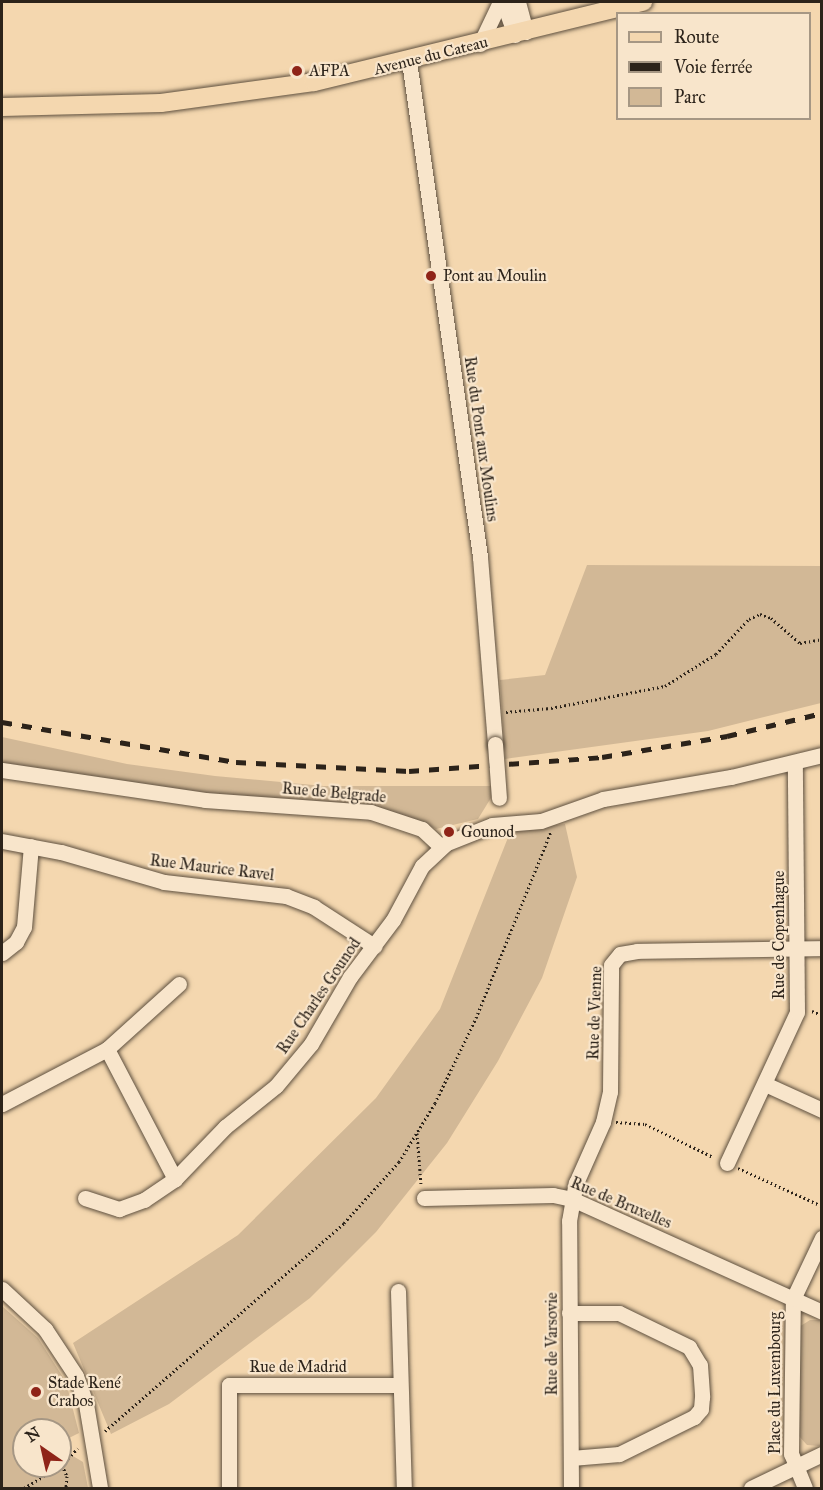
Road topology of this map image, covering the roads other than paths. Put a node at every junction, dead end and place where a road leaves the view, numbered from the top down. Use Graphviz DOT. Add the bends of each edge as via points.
graph roads {
  1 [pos="501,2"];
  2 [pos="518,2"];
  3 [pos="643,2"];
  4 [pos="521,33"];
  5 [pos="480,44"];
  6 [pos="409,62"];
  7 [pos="2,95"];
  8 [pos="109,105"];
  9 [pos="2,107"];
  10 [pos="822,755"];
  11 [pos="795,762"];
  12 [pos="2,770"];
  13 [pos="501,823"];
  14 [pos="2,841"];
  15 [pos="31,846"];
  16 [pos="441,847"];
  17 [pos="374,946"];
  18 [pos="822,948"];
  19 [pos="798,949"];
  20 [pos="2,953"];
  21 [pos="179,984"];
  22 [pos="107,1049"];
  23 [pos="765,1084"];
  24 [pos="2,1104"];
  25 [pos="822,1110"];
  26 [pos="727,1163"];
  27 [pos="176,1179"];
  28 [pos="85,1198"];
  29 [pos="424,1198"];
  30 [pos="572,1198"];
  31 [pos="822,1238"];
  32 [pos="2,1289"];
  33 [pos="398,1291"];
  34 [pos="793,1299"];
  35 [pos="822,1312"];
  36 [pos="570,1313"];
  37 [pos="400,1385"];
  38 [pos="822,1454"];
  39 [pos="571,1458"];
  40 [pos="795,1468"];
  41 [pos="100,1488"];
  42 [pos="228,1488"];
  43 [pos="404,1488"];
  44 [pos="571,1488"];
  45 [pos="751,1488"];
  46 [pos="805,1488"];
  1 -- 4 [label="street"];
  1 -- 5 [label="street"];
  2 -- 4 [label="street"];
  3 -- 4 [label="main road, Avenue du Cateau"];
  4 -- 5 [label="main road, Avenue du Cateau"];
  5 -- 6 [label="main road, Avenue du Cateau"];
  6 -- 8 [label="main road, Avenue du Cateau" via="253,91"];
  6 -- 13 [label="street, Rue du Pont aux Moulins, bridge" via="480,557"];
  7 -- 8 [label="main road, Avenue du Cateau" via="59,97"];
  8 -- 9 [label="main road, Avenue du Cateau"];
  10 -- 11 [label="street"];
  11 -- 13 [label="street" via="603,799 541,821"];
  11 -- 19 [label="street, Rue de Copenhague"];
  12 -- 16 [label="street, Rue de Belgrade" via="205,800 371,812 422,829"];
  13 -- 16 [label="street"];
  14 -- 15 [label="street, Rue Maurice Ravel"];
  15 -- 17 [label="street, Rue Maurice Ravel" via="158,881 286,896 314,907"];
  15 -- 20 [label="street" via="24,927 11,948"];
  16 -- 17 [label="street, Rue Charles Gounod" via="422,866"];
  17 -- 27 [label="street, Rue Charles Gounod" via="296,1065 225,1127"];
  18 -- 19 [label="street, Rue de Vienne"];
  19 -- 23 [label="street, Rue de Copenhague" via="797,1012"];
  19 -- 30 [label="street, Rue de Vienne" via="637,951 616,957 611,965 607,1106"];
  21 -- 22 [label="street"];
  22 -- 24 [label="street"];
  22 -- 27 [label="street"];
  23 -- 25 [label="street"];
  23 -- 26 [label="street, Rue de Copenhague"];
  27 -- 28 [label="street, Rue Charles Gounod" via="127,1208 110,1208"];
  29 -- 30 [label="street, Rue de Bruxelles"];
  30 -- 34 [label="street, Rue de Bruxelles"];
  30 -- 36 [label="street, Rue de Varsovie"];
  31 -- 34 [label="street"];
  32 -- 41 [label="street" via="55,1341 83,1393"];
  33 -- 37 [label="street"];
  34 -- 35 [label="street, Place du Luxembourg"];
  34 -- 40 [label="street, Place du Luxembourg" via="791,1447"];
  36 -- 39 [label="street, Rue de Varsovie"];
  36 -- 39 [label="street" via="619,1313 689,1347 700,1365 702,1397 694,1417 619,1454"];
  37 -- 42 [label="street, Rue de Madrid" via="229,1384"];
  37 -- 43 [label="street" via="404,1401"];
  38 -- 40 [label="street, Place du Luxembourg"];
  39 -- 44 [label="street, Rue de Varsovie"];
  40 -- 45 [label="street"];
  40 -- 46 [label="street"];
}
